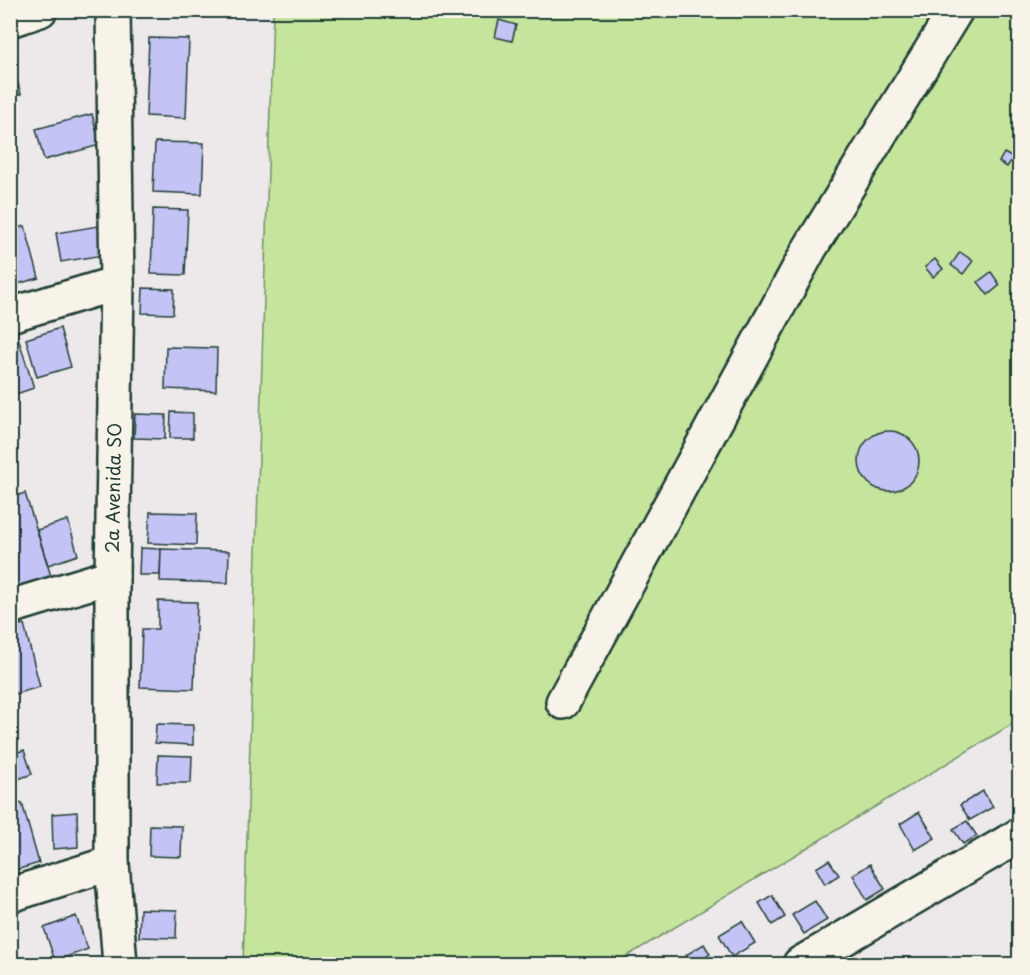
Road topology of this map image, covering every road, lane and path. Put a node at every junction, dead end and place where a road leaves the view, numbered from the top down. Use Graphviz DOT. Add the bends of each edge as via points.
graph roads {
  1 [pos="40,10"];
  2 [pos="113,10"];
  3 [pos="956,10"];
  4 [pos="10,20"];
  5 [pos="117,283"];
  6 [pos="10,315"];
  7 [pos="112,576"];
  8 [pos="10,607"];
  9 [pos="563,702"];
  10 [pos="1020,835"];
  11 [pos="112,863"];
  12 [pos="10,895"];
  13 [pos="120,964"];
  14 [pos="800,964"];
  1 -- 4 [label="street"];
  2 -- 5 [label="street, 2a Avenida SO"];
  3 -- 9 [label="street" via="810,248"];
  5 -- 6 [label="street"];
  5 -- 7 [label="street, 2a Avenida SO"];
  7 -- 8 [label="street"];
  7 -- 11 [label="street, 2a Avenida SO"];
  10 -- 14 [label="street"];
  11 -- 12 [label="street"];
  11 -- 13 [label="street, 2a Avenida SO"];
}
